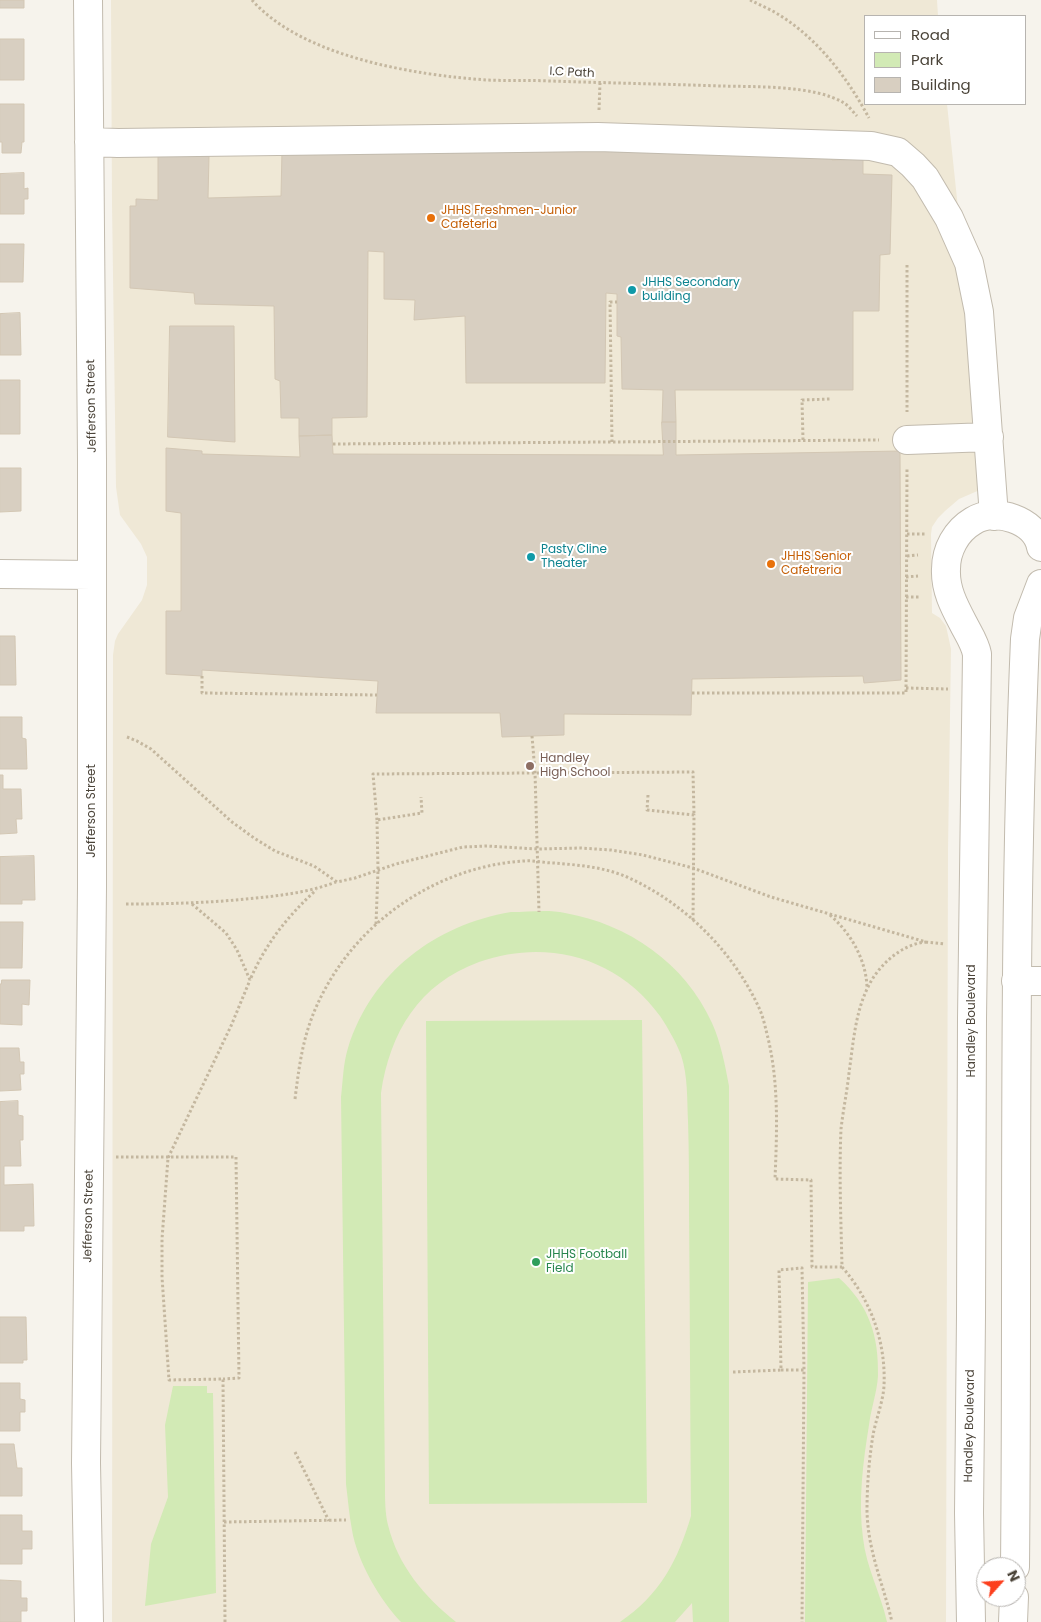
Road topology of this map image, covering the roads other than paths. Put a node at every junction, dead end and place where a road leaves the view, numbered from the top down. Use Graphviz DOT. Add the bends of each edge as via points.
graph roads {
  1 [pos="88,0"];
  2 [pos="89,142"];
  3 [pos="989,437"];
  4 [pos="907,440"];
  5 [pos="994,516"];
  6 [pos="1041,547"];
  7 [pos="0,574"];
  8 [pos="91,575"];
  9 [pos="1040,591"];
  10 [pos="1024,985"];
  11 [pos="972,993"];
  12 [pos="971,1316"];
  13 [pos="1015,1316"];
  14 [pos="1015,1557"];
  15 [pos="1014,1607"];
  16 [pos="88,1622"];
  17 [pos="971,1622"];
  18 [pos="1013,1622"];
  1 -- 2 [label="street, Jefferson Street"];
  2 -- 3 [label="street" via="598,137 871,146 898,152 925,178 949,218 969,263 979,312"];
  2 -- 8 [label="street, Jefferson Street"];
  3 -- 4 [label="street"];
  3 -- 5 [label="street"];
  5 -- 6 [label="street, Handley Boulevard" via="1022,522 1032,530"];
  5 -- 11 [label="street, Handley Boulevard" via="974,520 960,531 951,547 946,569 948,591 977,654"];
  7 -- 8 [label="street"];
  8 -- 16 [label="street, Jefferson Street"];
  9 -- 10 [label="street" via="1028,618 1025,639 1019,777"];
  10 -- 11 [label="street"];
  10 -- 13 [label="street"];
  11 -- 12 [label="street, Handley Boulevard"];
  12 -- 13 [label="street"];
  12 -- 17 [label="street, Handley Boulevard"];
  13 -- 14 [label="street"];
  15 -- 18 [label="street"];
}
